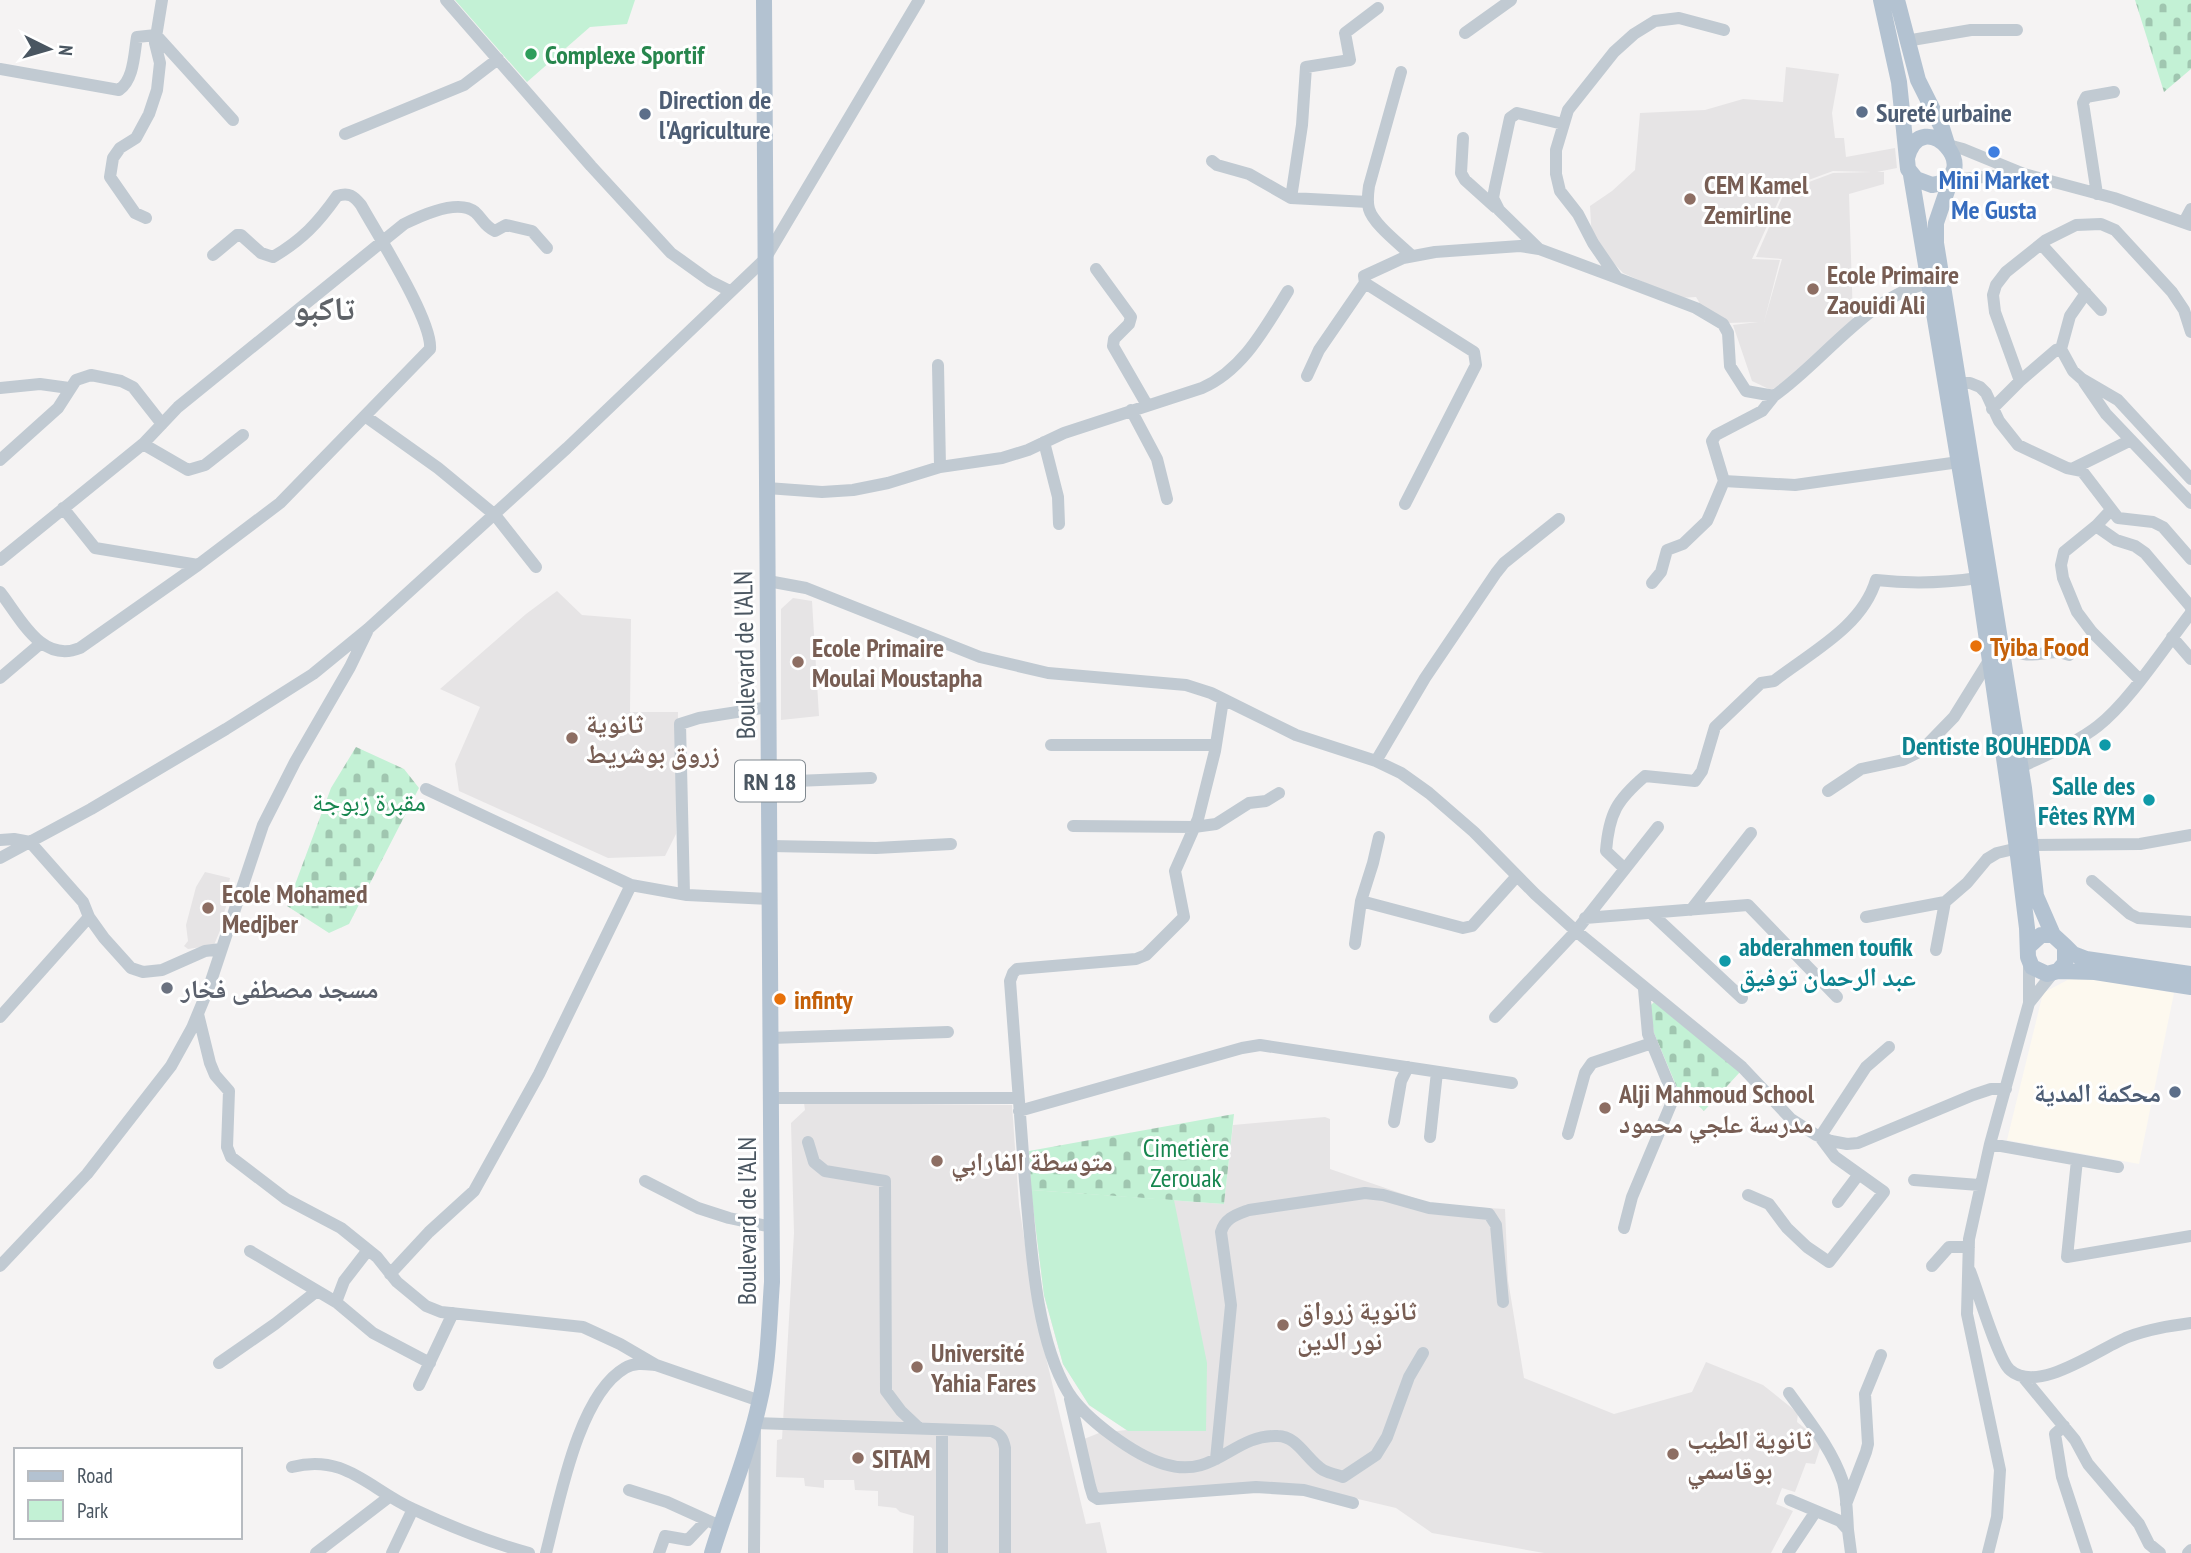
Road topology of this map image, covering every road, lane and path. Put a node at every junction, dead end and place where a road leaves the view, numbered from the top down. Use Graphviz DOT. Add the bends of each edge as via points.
graph roads {
  1 [pos="162,0"];
  2 [pos="446,0"];
  3 [pos="764,0"];
  4 [pos="919,0"];
  5 [pos="1881,0"];
  6 [pos="1897,0"];
  7 [pos="1509,1"];
  8 [pos="1378,8"];
  9 [pos="1724,30"];
  10 [pos="2017,30"];
  11 [pos="1465,33"];
  12 [pos="156,35"];
  13 [pos="1906,41"];
  14 [pos="498,60"];
  15 [pos="0,69"];
  16 [pos="1401,72"];
  17 [pos="2114,92"];
  18 [pos="233,120"];
  19 [pos="1563,124"];
  20 [pos="345,134"];
  21 [pos="1463,138"];
  22 [pos="1947,145"];
  23 [pos="1907,158"];
  24 [pos="1212,162"];
  25 [pos="2024,174"];
  26 [pos="1912,175"];
  27 [pos="1948,177"];
  28 [pos="2097,194"];
  29 [pos="1291,198"];
  30 [pos="1368,202"];
  31 [pos="2191,209"];
  32 [pos="1499,210"];
  33 [pos="146,218"];
  34 [pos="2187,224"];
  35 [pos="381,241"];
  36 [pos="2041,244"];
  37 [pos="547,248"];
  38 [pos="1539,249"];
  39 [pos="213,255"];
  40 [pos="1412,256"];
  41 [pos="765,259"];
  42 [pos="1096,268"];
  43 [pos="1617,278"];
  44 [pos="1365,283"];
  45 [pos="1929,284"];
  46 [pos="730,291"];
  47 [pos="1288,291"];
  48 [pos="2086,293"];
  49 [pos="2101,310"];
  50 [pos="2191,332"];
  51 [pos="2061,349"];
  52 [pos="938,365"];
  53 [pos="1307,376"];
  54 [pos="2082,379"];
  55 [pos="2020,381"];
  56 [pos="1961,383"];
  57 [pos="0,388"];
  58 [pos="69,388"];
  59 [pos="1774,396"];
  60 [pos="1147,405"];
  61 [pos="1992,409"];
  62 [pos="1131,410"];
  63 [pos="365,416"];
  64 [pos="162,424"];
  65 [pos="243,435"];
  66 [pos="2132,440"];
  67 [pos="1044,442"];
  68 [pos="144,443"];
  69 [pos="0,460"];
  70 [pos="1959,462"];
  71 [pos="940,467"];
  72 [pos="2074,468"];
  73 [pos="2191,479"];
  74 [pos="1724,481"];
  75 [pos="767,488"];
  76 [pos="1167,499"];
  77 [pos="2191,503"];
  78 [pos="1405,504"];
  79 [pos="63,508"];
  80 [pos="2111,510"];
  81 [pos="495,514"];
  82 [pos="1559,519"];
  83 [pos="1059,524"];
  84 [pos="2096,526"];
  85 [pos="2191,559"];
  86 [pos="0,560"];
  87 [pos="198,565"];
  88 [pos="536,567"];
  89 [pos="1978,578"];
  90 [pos="768,581"];
  91 [pos="1653,583"];
  92 [pos="0,592"];
  93 [pos="2191,611"];
  94 [pos="368,629"];
  95 [pos="2172,637"];
  96 [pos="40,644"];
  97 [pos="1996,653"];
  98 [pos="2069,655"];
  99 [pos="2191,659"];
  100 [pos="0,678"];
  101 [pos="2140,679"];
  102 [pos="1223,700"];
  103 [pos="769,707"];
  104 [pos="1051,745"];
  105 [pos="1216,745"];
  106 [pos="1376,761"];
  107 [pos="2021,767"];
  108 [pos="871,778"];
  109 [pos="770,782"];
  110 [pos="426,789"];
  111 [pos="1828,791"];
  112 [pos="1279,793"];
  113 [pos="1073,826"];
  114 [pos="1194,827"];
  115 [pos="1658,827"];
  116 [pos="1751,833"];
  117 [pos="2191,835"];
  118 [pos="1379,836"];
  119 [pos="0,840"];
  120 [pos="30,842"];
  121 [pos="951,844"];
  122 [pos="770,846"];
  123 [pos="2024,847"];
  124 [pos="0,858"];
  125 [pos="1625,869"];
  126 [pos="1517,876"];
  127 [pos="2092,881"];
  128 [pos="631,885"];
  129 [pos="684,894"];
  130 [pos="770,899"];
  131 [pos="1361,901"];
  132 [pos="1945,902"];
  133 [pos="1690,910"];
  134 [pos="1651,913"];
  135 [pos="89,917"];
  136 [pos="1866,917"];
  137 [pos="1585,918"];
  138 [pos="2191,922"];
  139 [pos="1576,930"];
  140 [pos="2059,940"];
  141 [pos="1355,944"];
  142 [pos="221,949"];
  143 [pos="1936,950"];
  144 [pos="2029,954"];
  145 [pos="2055,972"];
  146 [pos="2191,974"];
  147 [pos="2191,986"];
  148 [pos="1644,989"];
  149 [pos="1837,997"];
  150 [pos="1742,998"];
  151 [pos="2029,1003"];
  152 [pos="198,1014"];
  153 [pos="0,1017"];
  154 [pos="1495,1017"];
  155 [pos="948,1032"];
  156 [pos="771,1038"];
  157 [pos="1652,1042"];
  158 [pos="1889,1047"];
  159 [pos="1408,1067"];
  160 [pos="1437,1072"];
  161 [pos="1512,1083"];
  162 [pos="2006,1089"];
  163 [pos="771,1098"];
  164 [pos="1019,1105"];
  165 [pos="1394,1122"];
  166 [pos="1569,1135"];
  167 [pos="1430,1137"];
  168 [pos="1820,1137"];
  169 [pos="808,1142"];
  170 [pos="1990,1144"];
  171 [pos="2077,1160"];
  172 [pos="2118,1167"];
  173 [pos="1859,1174"];
  174 [pos="1914,1180"];
  175 [pos="645,1181"];
  176 [pos="1979,1185"];
  177 [pos="1748,1195"];
  178 [pos="1838,1202"];
  179 [pos="772,1227"];
  180 [pos="1624,1228"];
  181 [pos="2191,1236"];
  182 [pos="1969,1247"];
  183 [pos="368,1250"];
  184 [pos="250,1251"];
  185 [pos="0,1266"];
  186 [pos="1932,1266"];
  187 [pos="1968,1266"];
  188 [pos="390,1274"];
  189 [pos="317,1291"];
  190 [pos="336,1302"];
  191 [pos="1503,1302"];
  192 [pos="453,1313"];
  193 [pos="2191,1323"];
  194 [pos="1423,1353"];
  195 [pos="1881,1355"];
  196 [pos="219,1363"];
  197 [pos="430,1363"];
  198 [pos="656,1365"];
  199 [pos="2023,1377"];
  200 [pos="419,1385"];
  201 [pos="1068,1392"];
  202 [pos="1789,1393"];
  203 [pos="760,1402"];
  204 [pos="755,1423"];
  205 [pos="2064,1426"];
  206 [pos="920,1429"];
  207 [pos="942,1430"];
  208 [pos="1216,1459"];
  209 [pos="292,1467"];
  210 [pos="629,1490"];
  211 [pos="389,1497"];
  212 [pos="1790,1500"];
  213 [pos="1353,1503"];
  214 [pos="1846,1504"];
  215 [pos="413,1509"];
  216 [pos="1816,1511"];
  217 [pos="714,1523"];
  218 [pos="1848,1530"];
  219 [pos="492,1548"];
  220 [pos="317,1553"];
  221 [pos="392,1553"];
  222 [pos="529,1553"];
  223 [pos="546,1553"];
  224 [pos="659,1553"];
  225 [pos="712,1553"];
  226 [pos="754,1553"];
  227 [pos="942,1553"];
  228 [pos="1005,1553"];
  229 [pos="1788,1553"];
  230 [pos="1851,1553"];
  231 [pos="1988,1553"];
  232 [pos="2087,1553"];
  233 [pos="2160,1553"];
  1 -- 12 [label="street"];
  2 -- 14 [label="street"];
  3 -- 41 [label="main road, Boulevard de l'ALN / RN 18"];
  4 -- 41 [label="street"];
  5 -- 23 [label="main road" via="1899,82"];
  6 -- 13 [label="main road"];
  7 -- 11 [label="street"];
  8 -- 29 [label="street" via="1345,33 1350,60 1306,67"];
  9 -- 19 [label="street" via="1679,18 1655,21 1600,66"];
  10 -- 13 [label="street" via="1971,30"];
  12 -- 15 [label="street" via="136,37 130,78 119,90"];
  12 -- 18 [label="street"];
  12 -- 33 [label="street" via="160,62 157,90 136,138 113,159 110,177 135,213"];
  13 -- 22 [label="main road"];
  14 -- 20 [label="street" via="464,85"];
  14 -- 46 [label="street" via="671,253"];
  16 -- 30 [label="street"];
  17 -- 28 [label="street" via="2086,97 2083,103"];
  19 -- 32 [label="street" via="1517,113 1510,118 1493,198"];
  19 -- 43 [label="street" via="1556,150 1560,191"];
  21 -- 32 [label="street" via="1461,173"];
  22 -- 23 [label="main road" via="1937,138 1925,138 1915,143"];
  22 -- 25 [label="street"];
  22 -- 27 [label="main road" via="1954,161"];
  23 -- 26 [label="main road"];
  24 -- 29 [label="street" via="1249,174"];
  25 -- 27 [label="street"];
  25 -- 28 [label="street"];
  26 -- 27 [label="main road" via="1926,184 1938,184"];
  26 -- 45 [label="main road"];
  27 -- 56 [label="main road" via="1936,223 1936,243"];
  28 -- 34 [label="street"];
  29 -- 30 [label="street"];
  30 -- 40 [label="street" via="1369,212"];
  31 -- 34 [label="street"];
  32 -- 38 [label="street"];
  35 -- 37 [label="street" via="428,213 463,208 474,211 495,231 506,225 532,231"];
  35 -- 39 [label="street" via="354,196 343,194 316,225 273,257 261,253 241,234"];
  35 -- 63 [label="street" via="406,283 431,344"];
  35 -- 64 [label="street"];
  36 -- 48 [label="street"];
  36 -- 50 [label="street" via="2076,225 2101,224 2115,230 2172,292"];
  36 -- 55 [label="street" via="2006,272 1993,295"];
  38 -- 40 [label="street" via="1492,247"];
  38 -- 43 [label="street"];
  40 -- 44 [label="street" via="1364,276"];
  41 -- 46 [label="street"];
  41 -- 75 [label="main road, Boulevard de l'ALN / RN 18"];
  42 -- 60 [label="street" via="1131,317 1113,346"];
  43 -- 59 [label="street" via="1723,324 1730,366 1746,391"];
  44 -- 53 [label="street" via="1319,350"];
  44 -- 78 [label="street" via="1474,352 1476,358"];
  45 -- 59 [label="street" via="1901,292"];
  45 -- 70 [label="main road"];
  46 -- 81 [label="street"];
  47 -- 60 [label="street" via="1257,341 1231,370 1217,381"];
  48 -- 49 [label="street"];
  48 -- 51 [label="street" via="2070,316"];
  51 -- 54 [label="street"];
  51 -- 55 [label="street"];
  52 -- 71 [label="street"];
  54 -- 66 [label="street" via="2106,414"];
  54 -- 73 [label="street" via="2118,400"];
  55 -- 61 [label="street"];
  56 -- 61 [label="street" via="1980,387"];
  56 -- 97 [label="main road"];
  57 -- 58 [label="street" via="40,384"];
  58 -- 64 [label="street" via="91,375 121,381 133,387"];
  58 -- 69 [label="street" via="58,408"];
  59 -- 74 [label="street" via="1762,411 1712,441"];
  60 -- 62 [label="street"];
  61 -- 72 [label="street" via="2018,445"];
  62 -- 67 [label="street"];
  62 -- 76 [label="street" via="1157,459"];
  63 -- 81 [label="street"];
  63 -- 87 [label="street" via="281,503"];
  64 -- 68 [label="street"];
  65 -- 68 [label="street" via="205,465 188,470"];
  66 -- 72 [label="street"];
  66 -- 77 [label="street"];
  67 -- 71 [label="street" via="1002,458"];
  67 -- 83 [label="street" via="1058,497"];
  68 -- 79 [label="street"];
  70 -- 74 [label="street" via="1795,485"];
  70 -- 89 [label="main road"];
  71 -- 75 [label="street" via="853,490"];
  72 -- 80 [label="street" via="2082,471"];
  74 -- 91 [label="street" via="1707,521 1683,544 1667,550"];
  75 -- 90 [label="main road, Boulevard de l'ALN / RN 18"];
  79 -- 86 [label="street"];
  79 -- 87 [label="street" via="94,548"];
  80 -- 84 [label="street"];
  80 -- 85 [label="street" via="2126,521 2162,527"];
  81 -- 88 [label="street"];
  81 -- 94 [label="street"];
  82 -- 106 [label="street" via="1496,573"];
  84 -- 93 [label="street" via="2145,554"];
  84 -- 101 [label="street" via="2064,552 2063,578 2077,612 2092,632"];
  87 -- 96 [label="street" via="79,648 61,653"];
  89 -- 97 [label="main road"];
  89 -- 125 [label="street" via="1947,583 1876,580 1860,613 1847,625 1774,681 1761,683 1715,727 1695,781 1645,776 1630,788 1615,807 1606,851"];
  90 -- 102 [label="street" via="806,587 1003,664 1048,673 1186,685"];
  90 -- 103 [label="main road, Boulevard de l'ALN / RN 18"];
  92 -- 96 [label="street"];
  93 -- 95 [label="street"];
  94 -- 120 [label="street" via="313,674 226,729"];
  94 -- 142 [label="street" via="263,825"];
  95 -- 99 [label="street"];
  95 -- 101 [label="street"];
  96 -- 100 [label="street"];
  97 -- 98 [label="street" via="2015,649 2022,654 2057,651"];
  97 -- 107 [label="main road"];
  97 -- 111 [label="street" via="1954,718 1921,751 1861,769"];
  97 -- 123 [label="main road"];
  101 -- 107 [label="street" via="2099,725"];
  102 -- 105 [label="street"];
  102 -- 106 [label="street" via="1296,735"];
  103 -- 109 [label="main road, Boulevard de l'ALN / RN 18"];
  103 -- 129 [label="street" via="681,724"];
  104 -- 105 [label="street"];
  105 -- 114 [label="street"];
  106 -- 126 [label="street" via="1429,793"];
  107 -- 123 [label="main road"];
  108 -- 109 [label="street"];
  109 -- 122 [label="main road, Boulevard de l'ALN / RN 18"];
  110 -- 128 [label="street"];
  112 -- 114 [label="street" via="1249,803 1216,824"];
  113 -- 114 [label="street"];
  114 -- 164 [label="street" via="1175,871 1184,917 1146,955 1013,973"];
  115 -- 125 [label="street"];
  116 -- 133 [label="street"];
  117 -- 123 [label="street" via="2140,844"];
  118 -- 131 [label="street"];
  119 -- 120 [label="street"];
  120 -- 124 [label="street"];
  120 -- 135 [label="street" via="83,902"];
  121 -- 122 [label="street"];
  122 -- 130 [label="main road, Boulevard de l'ALN / RN 18"];
  123 -- 132 [label="street" via="1987,859"];
  123 -- 140 [label="main road" via="2036,896"];
  123 -- 144 [label="main road"];
  125 -- 137 [label="street"];
  126 -- 131 [label="street" via="1472,926 1463,928"];
  126 -- 139 [label="street"];
  127 -- 138 [label="street" via="2138,918"];
  128 -- 129 [label="street"];
  128 -- 188 [label="street" via="539,1074 474,1191"];
  129 -- 130 [label="street"];
  130 -- 156 [label="main road, Boulevard de l'ALN / RN 18"];
  131 -- 141 [label="street"];
  132 -- 136 [label="street"];
  132 -- 143 [label="street"];
  133 -- 134 [label="street"];
  133 -- 149 [label="street" via="1748,905"];
  134 -- 137 [label="street"];
  134 -- 150 [label="street"];
  135 -- 142 [label="street" via="131,968 143,972"];
  135 -- 153 [label="street"];
  137 -- 139 [label="street"];
  139 -- 148 [label="street"];
  139 -- 154 [label="street"];
  140 -- 144 [label="main road" via="2041,935"];
  140 -- 145 [label="main road" via="2065,962"];
  140 -- 146 [label="main road" via="2073,954 2093,961"];
  142 -- 152 [label="street"];
  144 -- 145 [label="main road" via="2036,971"];
  144 -- 151 [label="street"];
  145 -- 147 [label="main road" via="2095,972"];
  145 -- 151 [label="street"];
  148 -- 157 [label="street"];
  148 -- 168 [label="street" via="1742,1067 1791,1119"];
  151 -- 162 [label="street"];
  152 -- 183 [label="street" via="210,1063 229,1091 227,1147 231,1157 286,1199 341,1228"];
  152 -- 185 [label="street" via="171,1066 87,1174"];
  155 -- 156 [label="street"];
  156 -- 163 [label="main road, Boulevard de l'ALN / RN 18"];
  157 -- 166 [label="street" via="1592,1063 1585,1073"];
  157 -- 180 [label="street" via="1674,1097 1632,1196"];
  158 -- 168 [label="street" via="1866,1067"];
  159 -- 160 [label="street"];
  159 -- 164 [label="street" via="1260,1045"];
  159 -- 165 [label="street"];
  160 -- 161 [label="street"];
  160 -- 167 [label="street"];
  162 -- 168 [label="street" via="1973,1095 1858,1143"];
  162 -- 170 [label="street"];
  163 -- 164 [label="street"];
  163 -- 179 [label="main road, Boulevard de l'ALN / RN 18"];
  164 -- 201 [label="street" via="1037,1290 1051,1350"];
  168 -- 173 [label="street" via="1835,1157"];
  169 -- 206 [label="street" via="814,1162 825,1171 885,1181 886,1391"];
  170 -- 171 [label="street"];
  170 -- 176 [label="street"];
  171 -- 172 [label="street"];
  171 -- 181 [label="street" via="2067,1257"];
  173 -- 177 [label="street" via="1884,1192 1829,1262 1787,1228 1769,1204"];
  173 -- 178 [label="street"];
  174 -- 176 [label="street"];
  175 -- 179 [label="street" via="698,1208"];
  176 -- 182 [label="street"];
  179 -- 203 [label="main road, Boulevard de l'ALN / RN 18" via="767,1360"];
  182 -- 186 [label="street" via="1950,1247"];
  182 -- 187 [label="street"];
  183 -- 188 [label="street"];
  183 -- 190 [label="street" via="344,1280"];
  184 -- 189 [label="street"];
  187 -- 199 [label="street" via="2000,1355 2010,1370"];
  187 -- 231 [label="street" via="1967,1314 2000,1470 1997,1517"];
  188 -- 192 [label="street" via="426,1306"];
  189 -- 190 [label="street"];
  189 -- 196 [label="street"];
  190 -- 197 [label="street" via="373,1333"];
  191 -- 208 [label="street" via="1496,1225 1489,1214 1429,1208 1365,1194 1249,1210 1231,1217 1221,1232 1231,1305"];
  192 -- 197 [label="street"];
  192 -- 198 [label="street" via="583,1327"];
  193 -- 199 [label="street" via="2128,1337 2039,1378"];
  194 -- 208 [label="street" via="1376,1455 1343,1477 1323,1469 1289,1438 1277,1436 1258,1439"];
  195 -- 214 [label="street" via="1865,1394 1868,1444"];
  197 -- 200 [label="street"];
  198 -- 203 [label="street"];
  198 -- 223 [label="street" via="625,1367 586,1415"];
  199 -- 205 [label="street"];
  201 -- 208 [label="street" via="1101,1428 1160,1464 1194,1469"];
  201 -- 213 [label="street" via="1090,1486 1098,1499 1256,1487 1304,1490"];
  202 -- 214 [label="street" via="1836,1464"];
  203 -- 204 [label="main road, Boulevard de l'ALN / RN 18"];
  204 -- 206 [label="street"];
  204 -- 217 [label="main road, Boulevard de l'ALN / RN 18"];
  204 -- 226 [label="street"];
  205 -- 232 [label="street" via="2055,1434 2057,1457"];
  205 -- 233 [label="street" via="2088,1464"];
  206 -- 207 [label="street"];
  207 -- 227 [label="street"];
  207 -- 228 [label="street" via="992,1431 1003,1439"];
  209 -- 211 [label="street" via="317,1462 342,1468"];
  210 -- 217 [label="street"];
  211 -- 215 [label="street"];
  211 -- 220 [label="street"];
  212 -- 216 [label="street"];
  214 -- 218 [label="street"];
  215 -- 219 [label="street"];
  215 -- 221 [label="street"];
  216 -- 218 [label="street" via="1840,1521"];
  216 -- 229 [label="street"];
  217 -- 224 [label="street" via="688,1540 665,1536"];
  217 -- 225 [label="main road, Boulevard de l'ALN / RN 18"];
  218 -- 230 [label="street"];
  219 -- 222 [label="street"];
}
